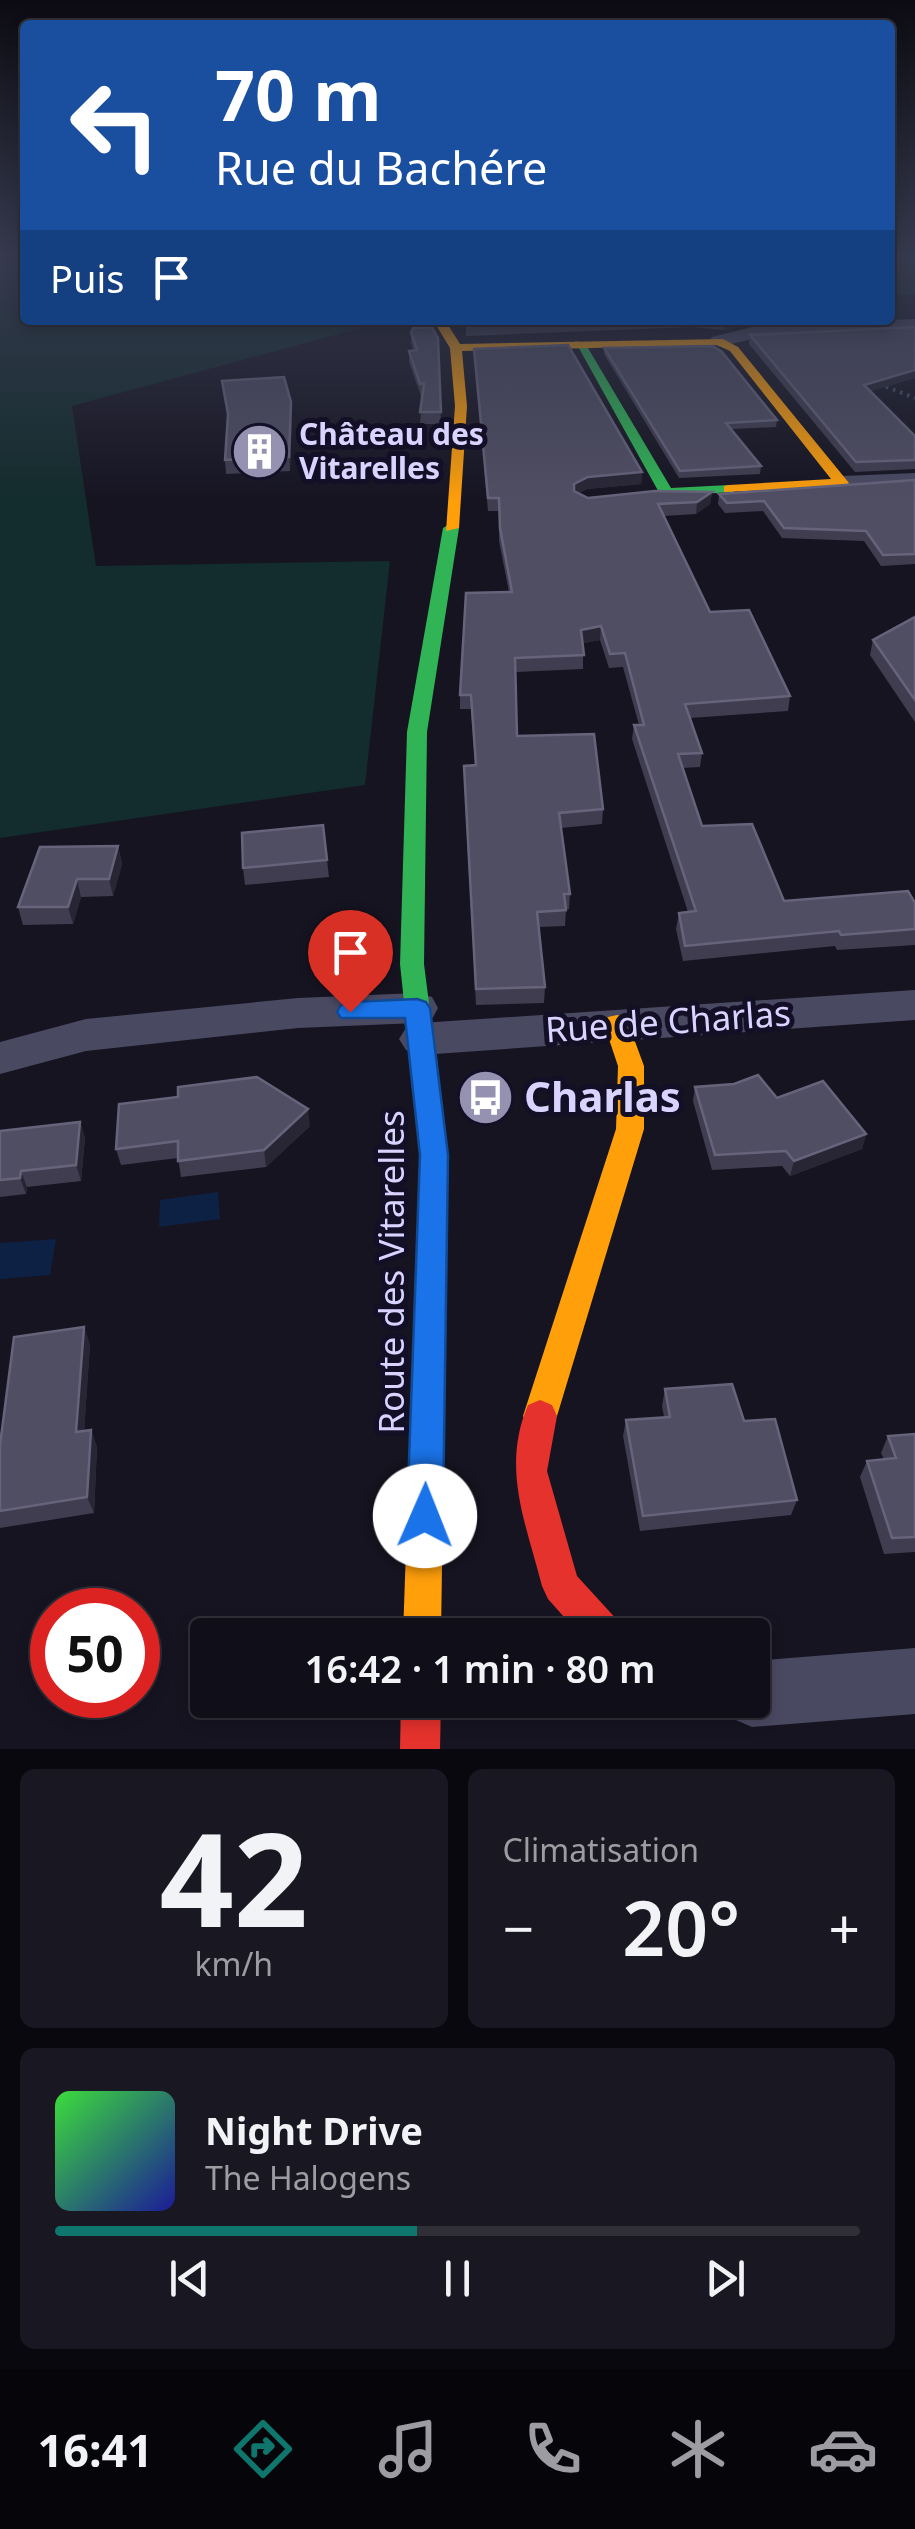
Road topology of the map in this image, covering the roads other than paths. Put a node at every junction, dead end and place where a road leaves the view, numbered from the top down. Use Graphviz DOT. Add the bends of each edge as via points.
graph roads {
  1 [pos="450,339"];
  2 [pos="729,339"];
  3 [pos="719,341"];
  4 [pos="580,343"];
  5 [pos="456,348"];
  6 [pos="915,480"];
  7 [pos="842,483"];
  8 [pos="666,492"];
  9 [pos="634,496"];
  10 [pos="915,1005"];
  11 [pos="419,1024"];
  12 [pos="618,1024"];
  13 [pos="0,1058"];
  14 [pos="422,1618"];
  15 [pos="590,1618"];
  16 [pos="915,1681"];
  17 [pos="770,1693"];
  18 [pos="421,1718"];
  19 [pos="420,1749"];
  1 -- 5 [label="street, Route des Vitarelles"];
  2 -- 3 [label="street"];
  3 -- 4 [label="street"];
  3 -- 7 [label="street" via="734,349"];
  4 -- 5 [label="street"];
  4 -- 8 [label="street"];
  5 -- 11 [label="street, Route des Vitarelles" via="460,469 417,732 412,964"];
  6 -- 7 [label="street"];
  7 -- 8 [label="street"];
  8 -- 9 [label="street"];
  10 -- 12 [label="street, Rue de Charlas"];
  11 -- 12 [label="street, Rue de Charlas"];
  11 -- 13 [label="street, Rue de Charlas" via="298,1013 86,1034"];
  11 -- 14 [label="street, Route des Vitarelles" via="434,1155"];
  12 -- 15 [label="street" via="631,1066 630,1129 538,1422 530,1470 561,1586"];
  16 -- 17 [label="street"];
  18 -- 19 [label="street"];
}
